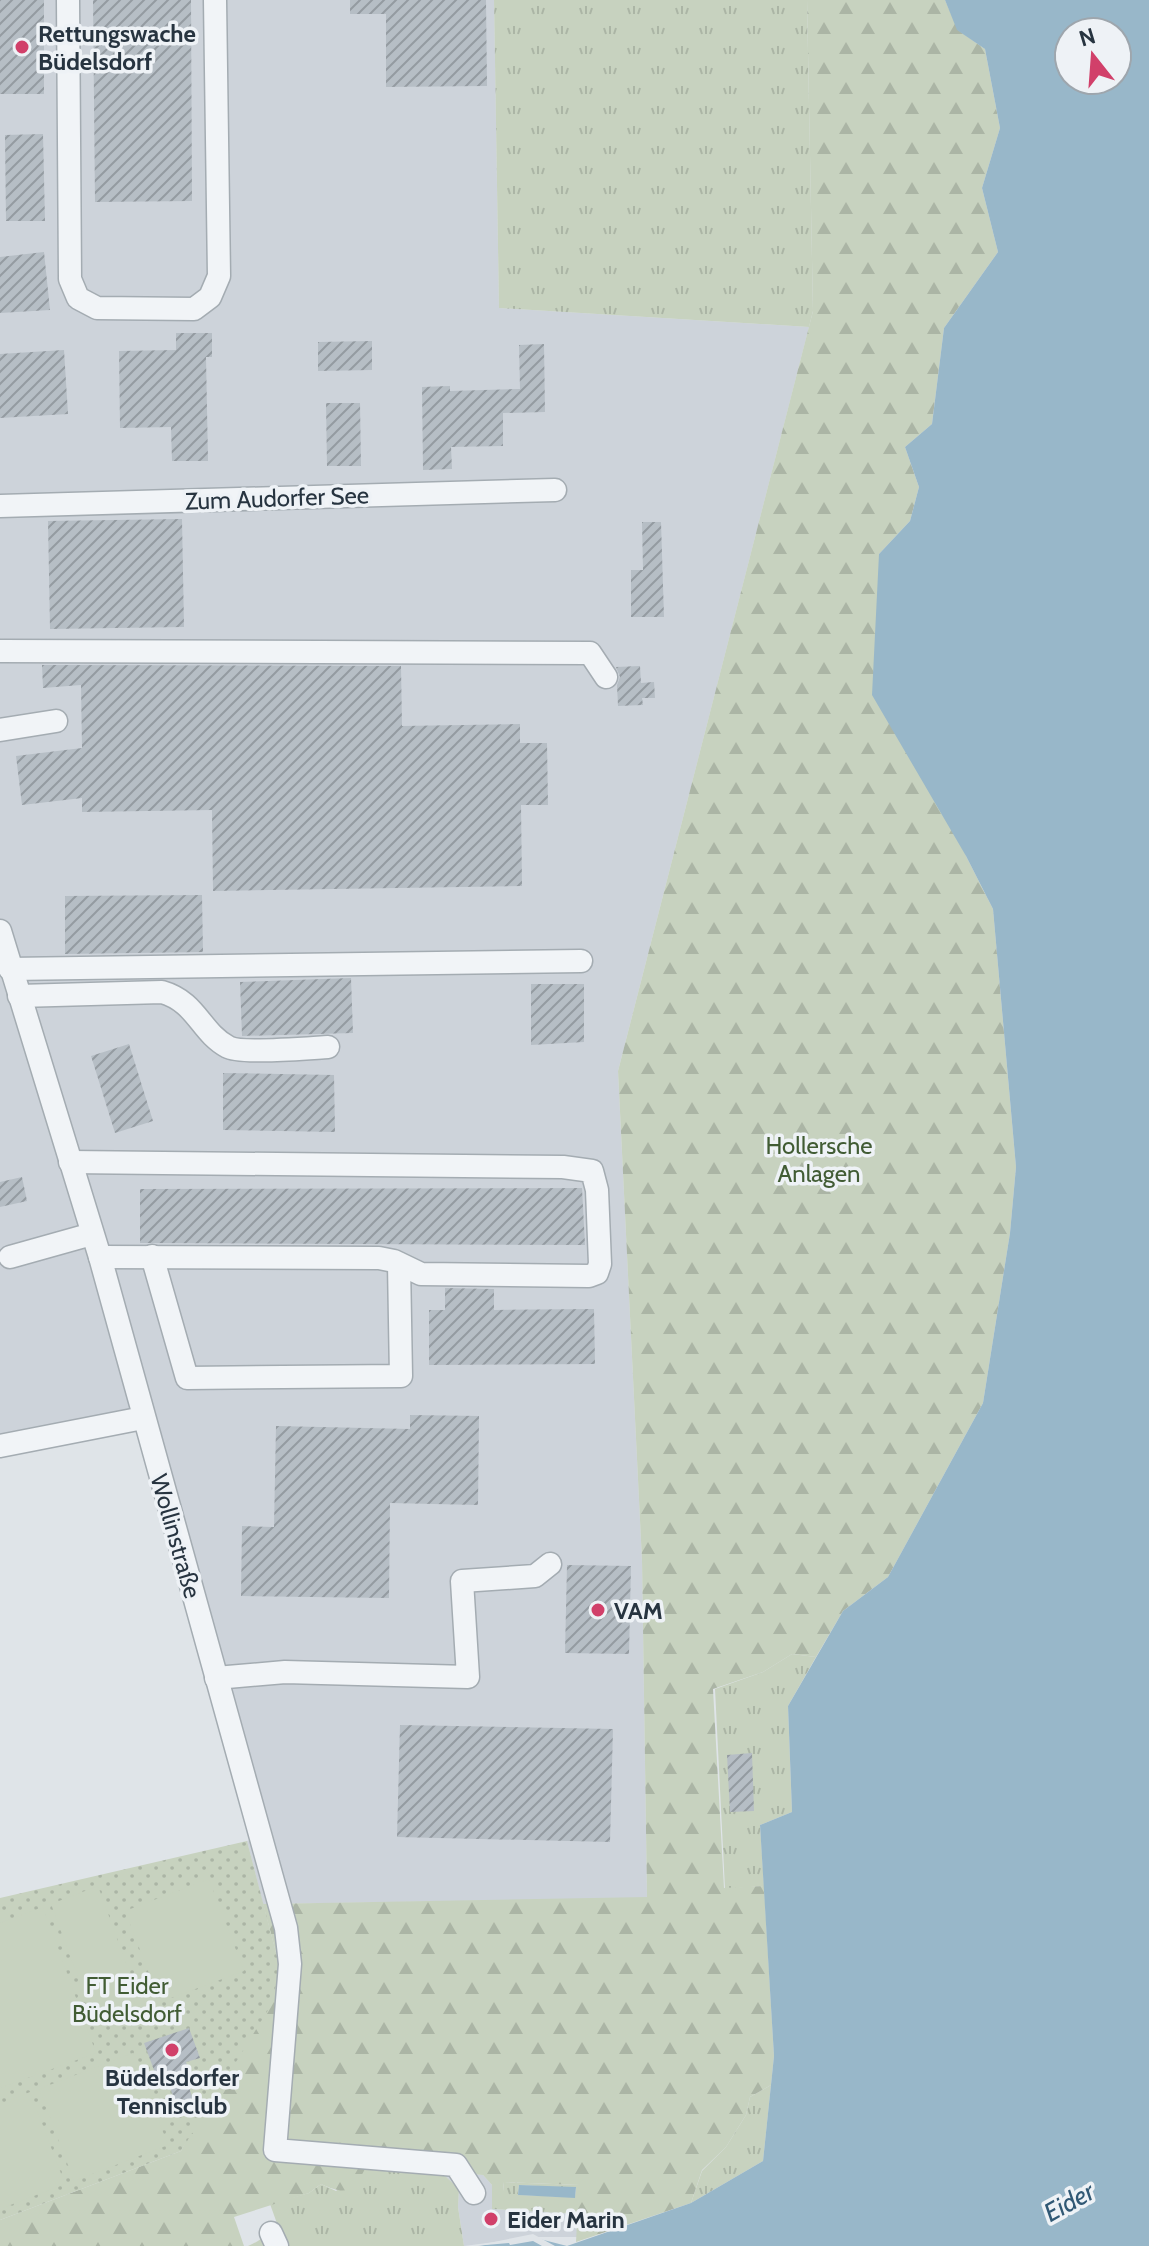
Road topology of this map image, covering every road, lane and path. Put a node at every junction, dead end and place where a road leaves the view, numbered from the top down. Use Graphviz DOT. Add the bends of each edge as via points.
graph roads {
  1 [pos="68,0"];
  2 [pos="215,0"];
  3 [pos="555,490"];
  4 [pos="0,506"];
  5 [pos="0,651"];
  6 [pos="606,677"];
  7 [pos="56,721"];
  8 [pos="0,730"];
  9 [pos="0,931"];
  10 [pos="581,961"];
  11 [pos="10,969"];
  12 [pos="19,996"];
  13 [pos="328,1047"];
  14 [pos="70,1162"];
  15 [pos="92,1234"];
  16 [pos="152,1256"];
  17 [pos="10,1257"];
  18 [pos="100,1257"];
  19 [pos="399,1264"];
  20 [pos="143,1418"];
  21 [pos="0,1446"];
  22 [pos="550,1564"];
  23 [pos="216,1678"];
  24 [pos="474,2193"];
  1 -- 2 [label="street" via="70,279 78,298 97,308 194,309 210,297 219,276"];
  3 -- 4 [label="street, Zum Audorfer See"];
  5 -- 6 [label="street" via="590,653"];
  7 -- 8 [label="street"];
  9 -- 11 [label="street, Wollinstraße"];
  10 -- 11 [label="street"];
  11 -- 12 [label="street, Wollinstraße"];
  12 -- 13 [label="street" via="162,992 189,1005 231,1050"];
  12 -- 14 [label="street, Wollinstraße"];
  14 -- 15 [label="street, Wollinstraße"];
  14 -- 19 [label="street" via="592,1171 597,1273 421,1274"];
  15 -- 17 [label="street"];
  15 -- 18 [label="street, Wollinstraße"];
  16 -- 18 [label="street"];
  16 -- 19 [label="street" via="379,1258"];
  16 -- 19 [label="street" via="187,1378 401,1376"];
  18 -- 20 [label="street, Wollinstraße"];
  20 -- 21 [label="street"];
  20 -- 23 [label="street, Wollinstraße"];
  22 -- 23 [label="street" via="535,1576 462,1581 468,1677 285,1672"];
  23 -- 24 [label="street, Wollinstraße" via="286,1928 290,1964 275,2150 456,2165"];
}
